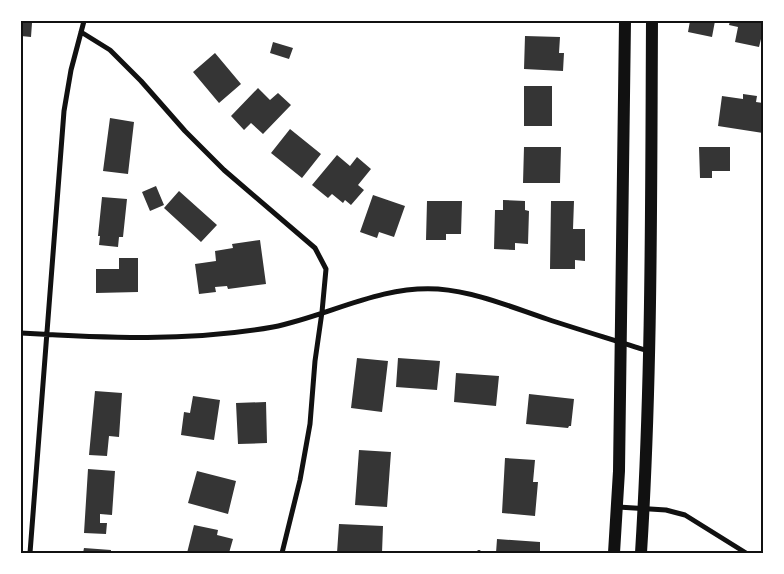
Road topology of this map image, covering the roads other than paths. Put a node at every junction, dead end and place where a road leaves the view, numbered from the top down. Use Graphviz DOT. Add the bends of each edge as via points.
graph roads {
  1 [pos="84,21"];
  2 [pos="625,21"];
  3 [pos="652,21"];
  4 [pos="81,32"];
  5 [pos="322,312"];
  6 [pos="21,333"];
  7 [pos="47,335"];
  8 [pos="621,342"];
  9 [pos="648,351"];
  10 [pos="618,507"];
  11 [pos="644,508"];
  12 [pos="30,553"];
  13 [pos="282,553"];
  14 [pos="614,553"];
  15 [pos="641,553"];
  16 [pos="746,553"];
  1 -- 4 [label="street"];
  2 -- 8 [label="main road"];
  3 -- 9 [label="main road"];
  4 -- 5 [label="street" via="110,50 224,170 315,248 326,269"];
  4 -- 7 [label="street" via="64,111"];
  5 -- 7 [label="street" via="276,326 203,336"];
  5 -- 8 [label="street" via="384,294 437,289 470,294"];
  5 -- 13 [label="street" via="310,424"];
  6 -- 7 [label="street"];
  7 -- 12 [label="street"];
  8 -- 9 [label="street"];
  8 -- 10 [label="main road"];
  9 -- 11 [label="main road"];
  10 -- 11 [label="street"];
  10 -- 14 [label="main road"];
  11 -- 15 [label="main road"];
  11 -- 16 [label="street" via="685,515"];
}
